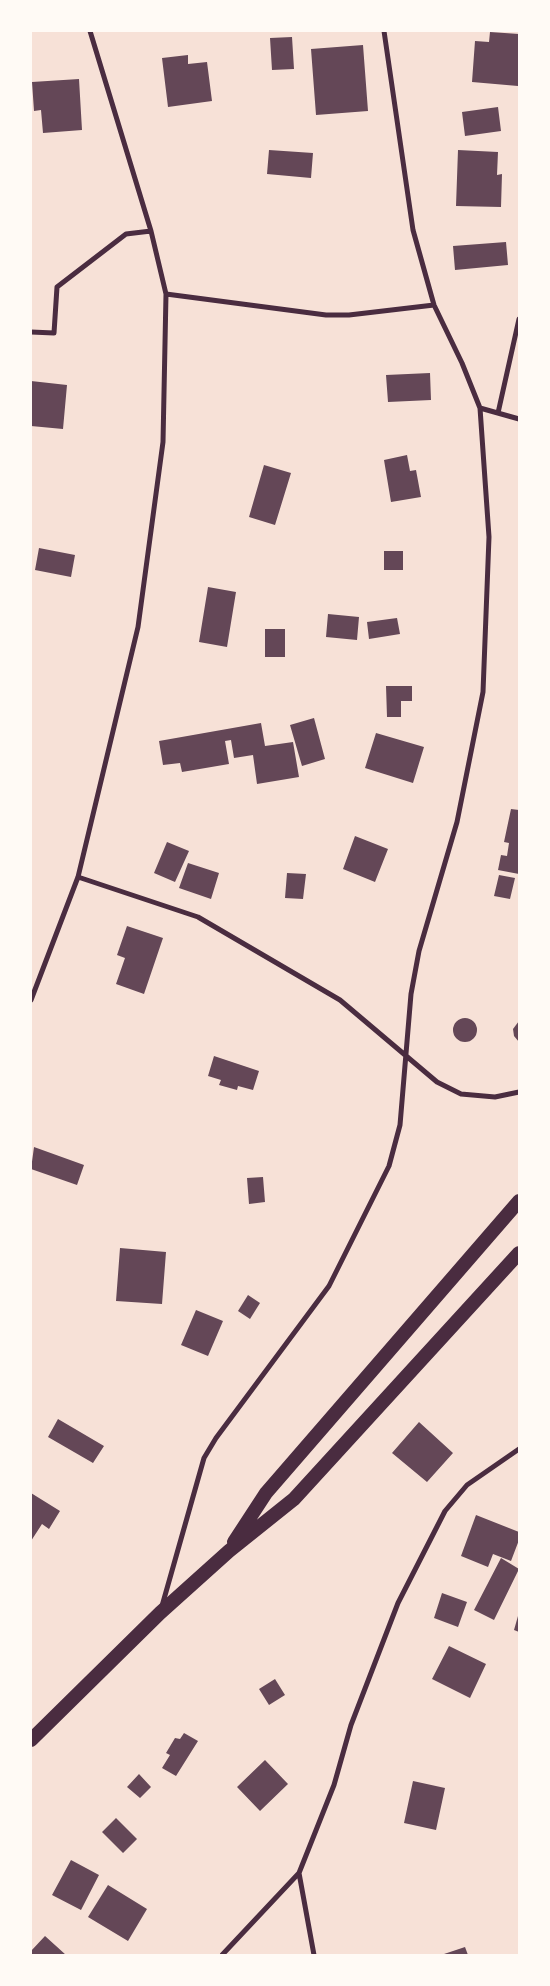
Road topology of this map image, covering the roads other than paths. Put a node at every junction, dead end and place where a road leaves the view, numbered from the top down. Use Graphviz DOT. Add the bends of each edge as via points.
graph roads {
  1 [pos="90,31"];
  2 [pos="384,31"];
  3 [pos="151,231"];
  4 [pos="166,294"];
  5 [pos="434,305"];
  6 [pos="519,319"];
  7 [pos="31,332"];
  8 [pos="480,408"];
  9 [pos="498,413"];
  10 [pos="519,418"];
  11 [pos="78,877"];
  12 [pos="31,1000"];
  13 [pos="406,1056"];
  14 [pos="519,1092"];
  15 [pos="519,1200"];
  16 [pos="519,1253"];
  17 [pos="519,1449"];
  18 [pos="228,1551"];
  19 [pos="160,1613"];
  20 [pos="31,1740"];
  21 [pos="299,1873"];
  22 [pos="222,1955"];
  23 [pos="314,1955"];
  1 -- 3 [label="street"];
  2 -- 5 [label="street" via="413,230"];
  3 -- 4 [label="street"];
  3 -- 7 [label="street" via="126,234 57,287 54,333"];
  4 -- 5 [label="street" via="326,315"];
  4 -- 11 [label="street" via="163,442 138,627"];
  5 -- 8 [label="street"];
  6 -- 9 [label="street"];
  8 -- 9 [label="street"];
  8 -- 13 [label="street" via="489,537 483,692 457,822 419,951 411,994"];
  9 -- 10 [label="street"];
  11 -- 12 [label="street"];
  11 -- 13 [label="street" via="198,917 340,1000"];
  13 -- 14 [label="street" via="437,1082 461,1094 495,1097"];
  13 -- 19 [label="street" via="400,1125 390,1166 329,1286 204,1458"];
  15 -- 18 [label="highway" via="266,1493"];
  16 -- 18 [label="highway" via="294,1500"];
  17 -- 21 [label="street" via="467,1485 445,1511 398,1603 351,1725 334,1785"];
  18 -- 19 [label="highway"];
  19 -- 20 [label="highway"];
  21 -- 22 [label="street"];
  21 -- 23 [label="street"];
}
